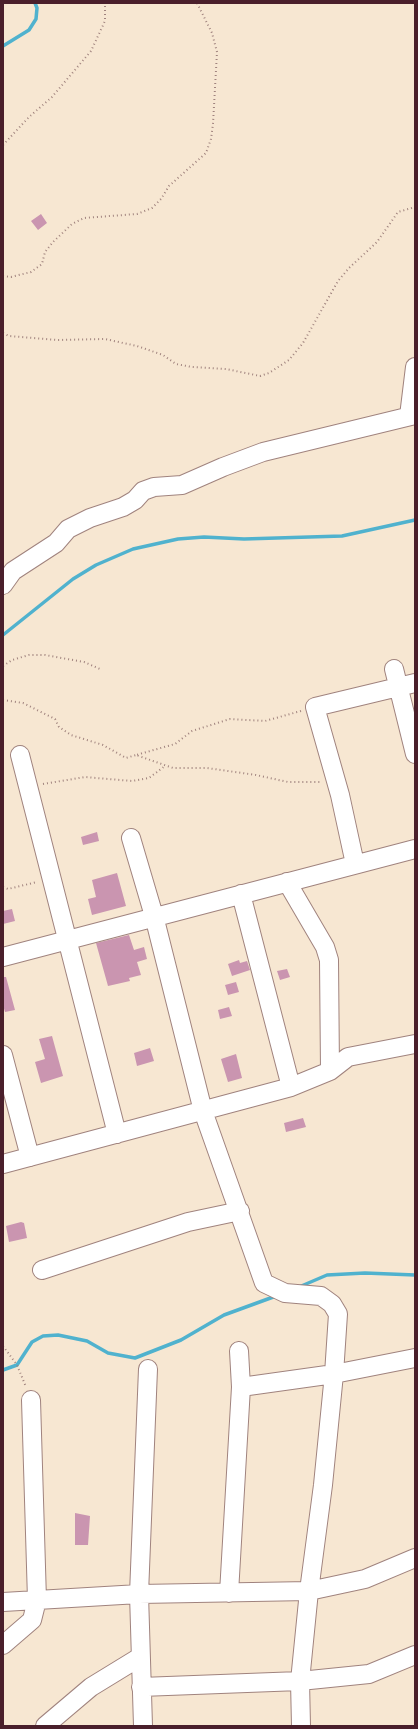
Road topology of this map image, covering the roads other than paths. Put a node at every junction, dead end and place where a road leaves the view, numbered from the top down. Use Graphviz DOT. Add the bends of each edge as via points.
graph roads {
  1 [pos="415,367"];
  2 [pos="412,416"];
  3 [pos="3,585"];
  4 [pos="394,669"];
  5 [pos="407,685"];
  6 [pos="415,754"];
  7 [pos="20,755"];
  8 [pos="131,838"];
  9 [pos="415,849"];
  10 [pos="355,864"];
  11 [pos="287,882"];
  12 [pos="241,894"];
  13 [pos="154,916"];
  14 [pos="67,940"];
  15 [pos="3,957"];
  16 [pos="415,1044"];
  17 [pos="3,1055"];
  18 [pos="330,1071"];
  19 [pos="291,1088"];
  20 [pos="203,1111"];
  21 [pos="117,1134"];
  22 [pos="30,1157"];
  23 [pos="3,1164"];
  24 [pos="240,1211"];
  25 [pos="42,1270"];
  26 [pos="239,1351"];
  27 [pos="415,1358"];
  28 [pos="148,1369"];
  29 [pos="334,1374"];
  30 [pos="241,1386"];
  31 [pos="31,1400"];
  32 [pos="415,1558"];
  33 [pos="309,1591"];
  34 [pos="229,1593"];
  35 [pos="139,1594"];
  36 [pos="37,1600"];
  37 [pos="3,1602"];
  38 [pos="3,1645"];
  39 [pos="415,1655"];
  40 [pos="140,1657"];
  41 [pos="300,1681"];
  42 [pos="141,1687"];
  43 [pos="46,1726"];
  44 [pos="142,1726"];
  45 [pos="301,1726"];
  1 -- 2 [label="street"];
  2 -- 3 [label="street" via="263,452 182,485 154,487 142,491 135,500 123,507 90,518 68,529 56,543 13,571"];
  4 -- 5 [label="street"];
  5 -- 6 [label="street"];
  5 -- 10 [label="street" via="315,707 340,795"];
  7 -- 14 [label="street"];
  8 -- 13 [label="street"];
  9 -- 10 [label="street"];
  10 -- 11 [label="street"];
  11 -- 12 [label="street"];
  11 -- 18 [label="street" via="325,947 329,960"];
  12 -- 13 [label="street"];
  12 -- 19 [label="street"];
  13 -- 14 [label="street"];
  13 -- 20 [label="street"];
  14 -- 15 [label="street"];
  14 -- 21 [label="street"];
  16 -- 18 [label="street" via="348,1057"];
  17 -- 22 [label="street"];
  18 -- 19 [label="street"];
  19 -- 20 [label="street"];
  20 -- 21 [label="street"];
  20 -- 24 [label="street"];
  21 -- 22 [label="street"];
  22 -- 23 [label="street"];
  24 -- 25 [label="street" via="188,1222"];
  24 -- 29 [label="street" via="264,1283 285,1293 321,1296 332,1304 338,1314"];
  26 -- 30 [label="street"];
  27 -- 29 [label="street"];
  28 -- 35 [label="street"];
  29 -- 30 [label="street"];
  29 -- 33 [label="street"];
  30 -- 34 [label="street"];
  31 -- 36 [label="street"];
  32 -- 33 [label="street" via="365,1579"];
  33 -- 34 [label="street"];
  33 -- 41 [label="street"];
  34 -- 35 [label="street"];
  35 -- 36 [label="street"];
  35 -- 40 [label="street"];
  36 -- 37 [label="street"];
  36 -- 38 [label="street" via="32,1620"];
  39 -- 41 [label="street" via="369,1674"];
  40 -- 42 [label="street"];
  40 -- 43 [label="street" via="91,1687"];
  41 -- 42 [label="street"];
  41 -- 45 [label="street"];
  42 -- 44 [label="street"];
}
